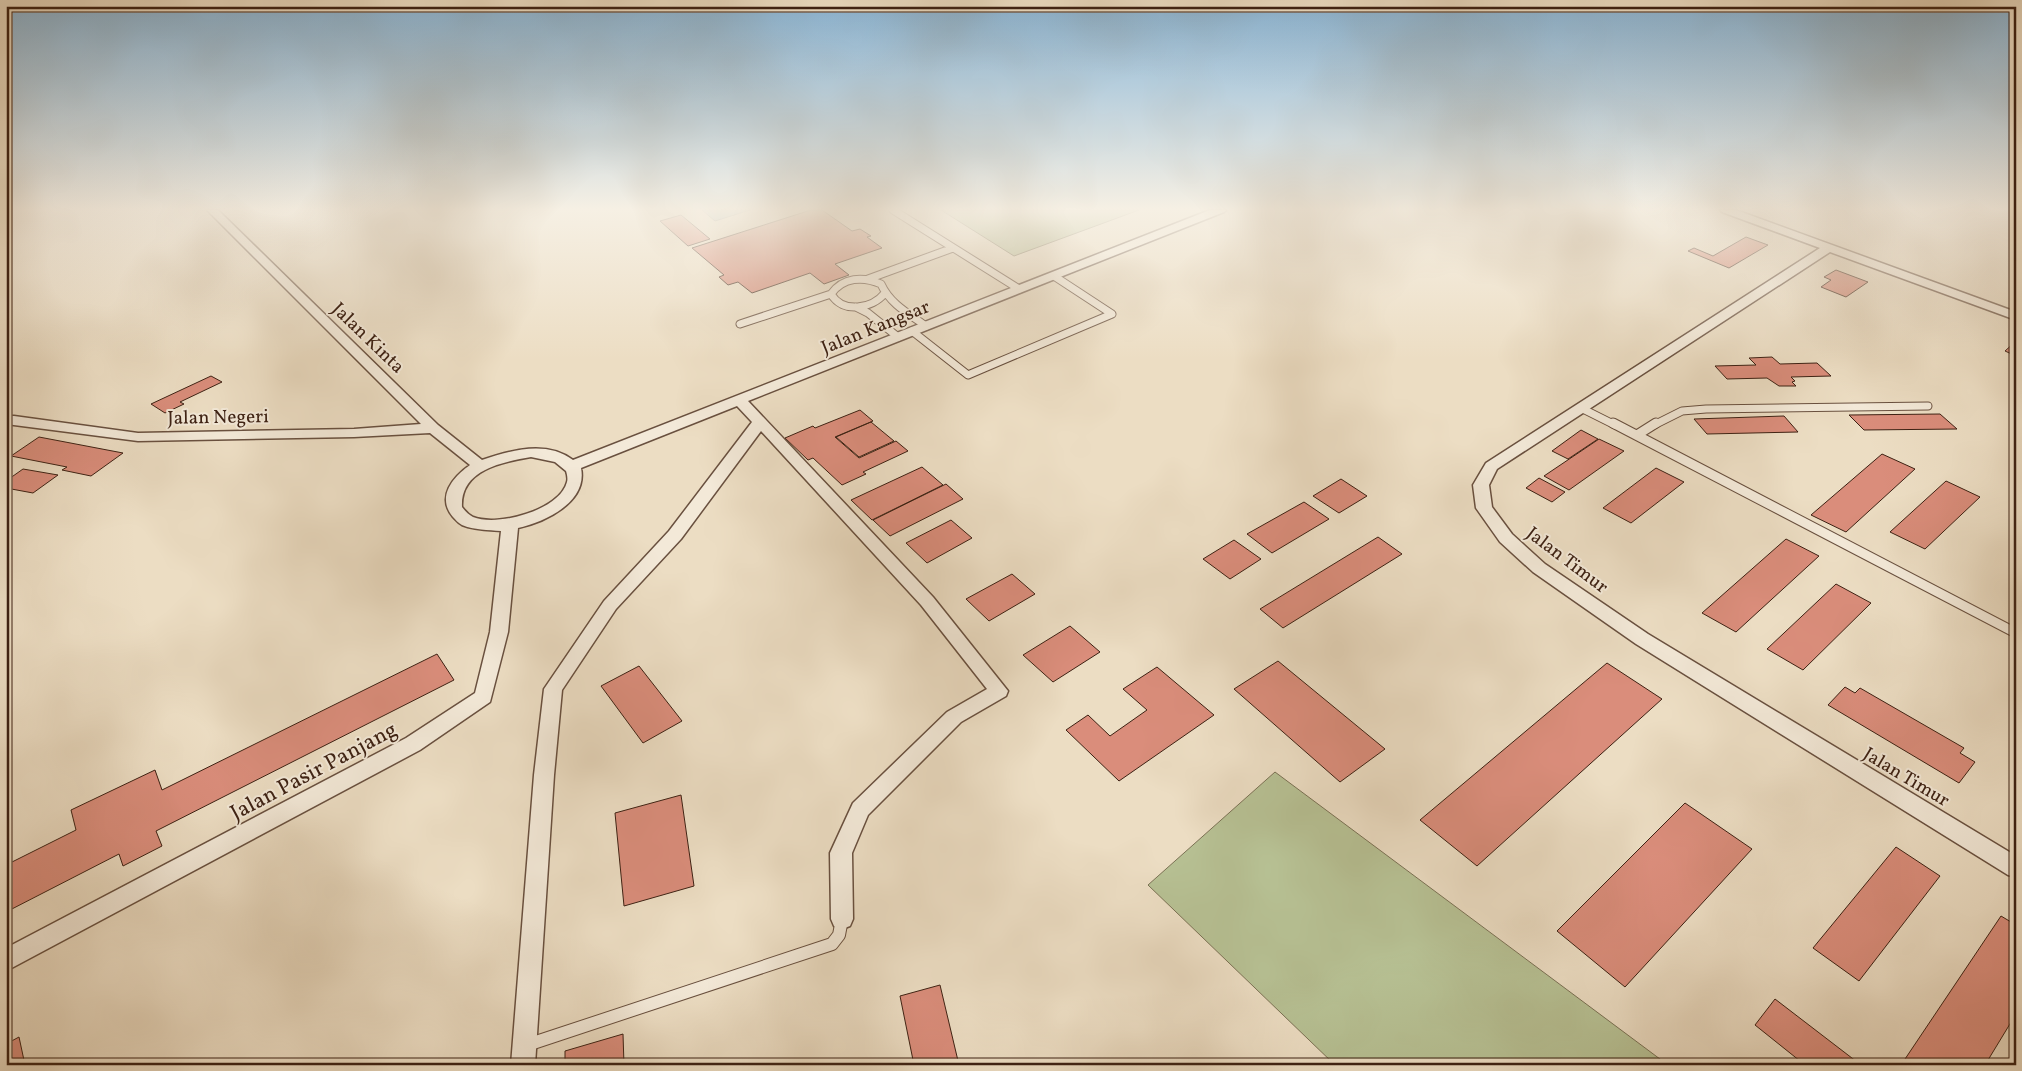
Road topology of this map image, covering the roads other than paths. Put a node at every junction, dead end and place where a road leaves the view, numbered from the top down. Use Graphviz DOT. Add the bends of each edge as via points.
graph roads {
  1 [pos="263,260"];
  2 [pos="920,260"];
  3 [pos="972,260"];
  4 [pos="1094,260"];
  5 [pos="1810,260"];
  6 [pos="1862,260"];
  7 [pos="1054,276"];
  8 [pos="868,279"];
  9 [pos="1019,289"];
  10 [pos="885,293"];
  11 [pos="831,294"];
  12 [pos="854,306"];
  13 [pos="2016,316"];
  14 [pos="740,324"];
  15 [pos="926,326"];
  16 [pos="912,331"];
  17 [pos="898,337"];
  18 [pos="739,400"];
  19 [pos="1928,406"];
  20 [pos="1581,408"];
  21 [pos="6,420"];
  22 [pos="760,422"];
  23 [pos="433,428"];
  24 [pos="1637,435"];
  25 [pos="481,466"];
  26 [pos="572,466"];
  27 [pos="510,525"];
  28 [pos="2016,633"];
  29 [pos="2016,868"];
  30 [pos="842,919"];
  31 [pos="6,960"];
  32 [pos="524,1055"];
  1 -- 23 [label="street, Jalan Kinta"];
  2 -- 8 [label="lane"];
  3 -- 9 [label="lane"];
  4 -- 7 [label="street, Jalan Kangsar"];
  5 -- 20 [label="street, Jalan Timur"];
  6 -- 13 [label="street"];
  7 -- 9 [label="street, Jalan Kangsar"];
  7 -- 16 [label="lane" via="1112,314 968,375"];
  8 -- 10 [label="lane" via="882,284"];
  8 -- 11 [label="lane" via="843,282 834,287"];
  9 -- 15 [label="street, Jalan Kangsar"];
  10 -- 12 [label="lane" via="871,304"];
  10 -- 15 [label="lane"];
  11 -- 12 [label="lane" via="837,302"];
  11 -- 14 [label="lane"];
  12 -- 17 [label="lane"];
  15 -- 16 [label="street, Jalan Kangsar"];
  16 -- 17 [label="street, Jalan Kangsar"];
  17 -- 18 [label="street, Jalan Kangsar"];
  18 -- 22 [label="street"];
  18 -- 26 [label="street, Jalan Kangsar"];
  19 -- 24 [label="lane" via="1682,411"];
  20 -- 24 [label="lane"];
  20 -- 29 [label="street, Jalan Timur" via="1491,466 1482,485 1484,508 1506,538 1539,568 1642,639"];
  21 -- 23 [label="street, Jalan Negeri" via="138,438"];
  22 -- 30 [label="street" via="927,601 999,691 954,717 860,809 841,853"];
  22 -- 32 [label="street" via="675,535 610,605 553,689"];
  23 -- 25 [label="street, Jalan Kinta"];
  24 -- 28 [label="lane"];
  25 -- 26 [label="street" via="500,457 531,452 549,453"];
  25 -- 27 [label="street" via="464,479 455,492 454,508 465,520 489,526"];
  26 -- 27 [label="street" via="576,476 566,499 544,514"];
  27 -- 31 [label="street, Jalan Pasir Panjang" via="499,632 483,697 413,744"];
  30 -- 32 [label="lane" via="839,935 832,944"];
}
